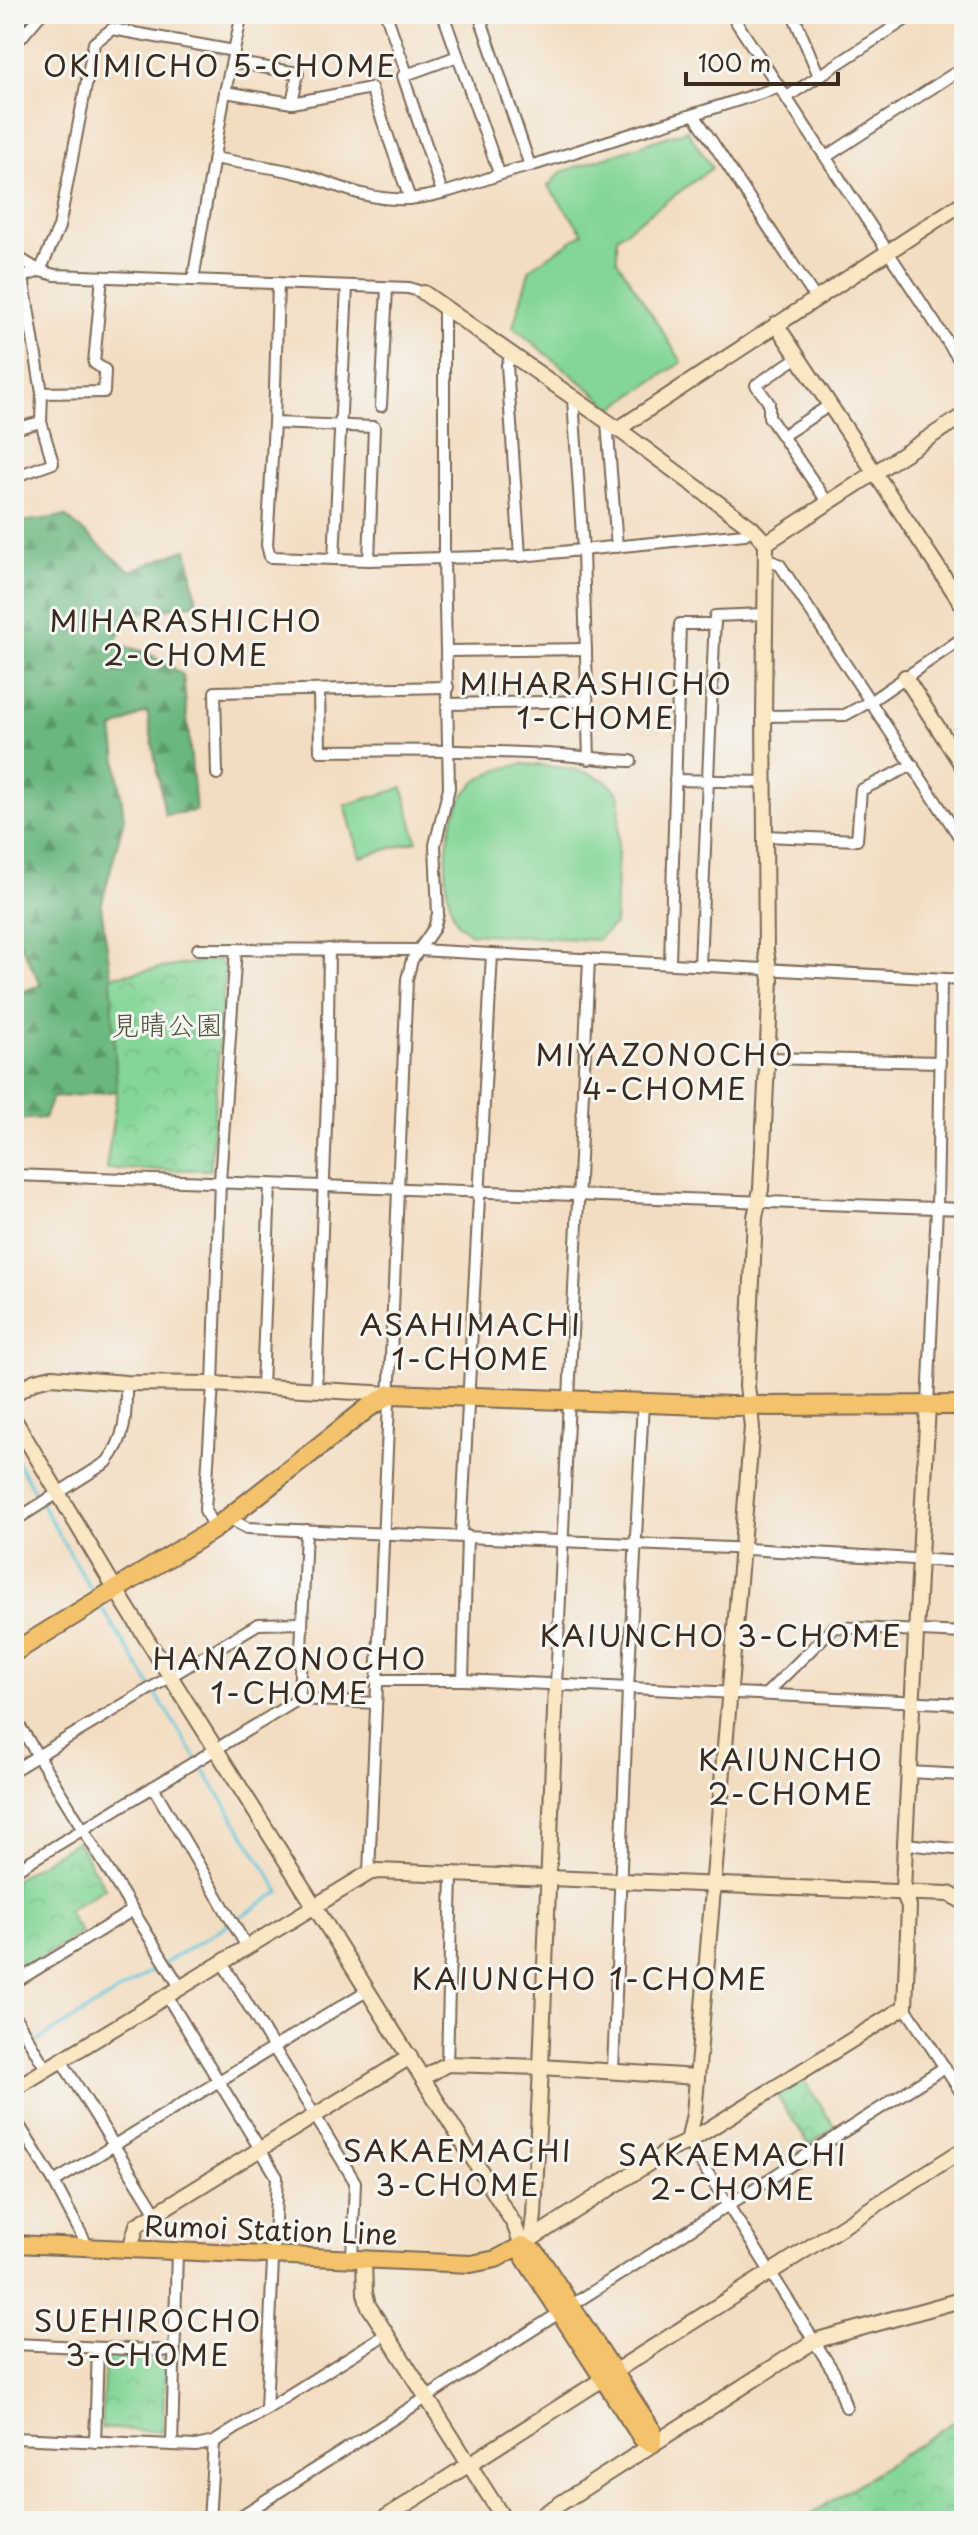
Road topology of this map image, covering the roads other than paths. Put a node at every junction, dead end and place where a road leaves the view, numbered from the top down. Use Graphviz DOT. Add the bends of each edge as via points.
graph roads {
  1 [pos="41,14"];
  2 [pos="242,14"];
  3 [pos="386,14"];
  4 [pos="443,14"];
  5 [pos="479,14"];
  6 [pos="731,14"];
  7 [pos="793,14"];
  8 [pos="914,14"];
  9 [pos="14,46"];
  10 [pos="233,56"];
  11 [pos="458,56"];
  12 [pos="964,67"];
  13 [pos="407,74"];
  14 [pos="819,76"];
  15 [pos="225,92"];
  16 [pos="784,92"];
  17 [pos="292,103"];
  18 [pos="695,116"];
  19 [pos="826,157"];
  20 [pos="214,158"];
  21 [pos="530,166"];
  22 [pos="499,173"];
  23 [pos="442,192"];
  24 [pos="410,199"];
  25 [pos="964,202"];
  26 [pos="888,252"];
  27 [pos="14,255"];
  28 [pos="40,271"];
  29 [pos="102,277"];
  30 [pos="18,278"];
  31 [pos="193,280"];
  32 [pos="278,283"];
  33 [pos="347,286"];
  34 [pos="387,288"];
  35 [pos="424,293"];
  36 [pos="816,299"];
  37 [pos="444,307"];
  38 [pos="776,324"];
  39 [pos="512,354"];
  40 [pos="798,357"];
  41 [pos="964,367"];
  42 [pos="42,393"];
  43 [pos="573,399"];
  44 [pos="830,405"];
  45 [pos="381,406"];
  46 [pos="964,415"];
  47 [pos="41,422"];
  48 [pos="274,423"];
  49 [pos="612,426"];
  50 [pos="340,427"];
  51 [pos="14,429"];
  52 [pos="782,436"];
  53 [pos="876,472"];
  54 [pos="14,477"];
  55 [pos="828,503"];
  56 [pos="752,528"];
  57 [pos="617,547"];
  58 [pos="765,550"];
  59 [pos="583,551"];
  60 [pos="520,556"];
  61 [pos="334,559"];
  62 [pos="444,559"];
  63 [pos="369,560"];
  64 [pos="964,607"];
  65 [pos="764,614"];
  66 [pos="715,624"];
  67 [pos="964,637"];
  68 [pos="586,649"];
  69 [pos="448,651"];
  70 [pos="905,677"];
  71 [pos="448,687"];
  72 [pos="319,690"];
  73 [pos="587,701"];
  74 [pos="871,701"];
  75 [pos="448,704"];
  76 [pos="764,716"];
  77 [pos="450,751"];
  78 [pos="589,759"];
  79 [pos="631,761"];
  80 [pos="913,765"];
  81 [pos="964,768"];
  82 [pos="217,774"];
  83 [pos="675,780"];
  84 [pos="707,781"];
  85 [pos="764,782"];
  86 [pos="765,836"];
  87 [pos="964,844"];
  88 [pos="198,949"];
  89 [pos="236,949"];
  90 [pos="329,949"];
  91 [pos="419,950"];
  92 [pos="492,954"];
  93 [pos="589,959"];
  94 [pos="670,963"];
  95 [pos="700,965"];
  96 [pos="769,968"];
  97 [pos="941,979"];
  98 [pos="964,980"];
  99 [pos="767,1058"];
  100 [pos="940,1062"];
  101 [pos="14,1175"];
  102 [pos="220,1181"];
  103 [pos="270,1184"];
  104 [pos="325,1187"];
  105 [pos="399,1190"];
  106 [pos="479,1193"];
  107 [pos="578,1197"];
  108 [pos="758,1203"];
  109 [pos="937,1207"];
  110 [pos="964,1209"];
  111 [pos="126,1383"];
  112 [pos="213,1384"];
  113 [pos="262,1387"];
  114 [pos="316,1390"];
  115 [pos="14,1394"];
  116 [pos="391,1394"];
  117 [pos="470,1397"];
  118 [pos="568,1400"];
  119 [pos="643,1403"];
  120 [pos="928,1405"];
  121 [pos="964,1405"];
  122 [pos="748,1406"];
  123 [pos="14,1419"];
  124 [pos="59,1493"];
  125 [pos="14,1521"];
  126 [pos="221,1523"];
  127 [pos="306,1530"];
  128 [pos="384,1533"];
  129 [pos="464,1536"];
  130 [pos="561,1541"];
  131 [pos="635,1544"];
  132 [pos="742,1549"];
  133 [pos="921,1559"];
  134 [pos="964,1562"];
  135 [pos="116,1590"];
  136 [pos="302,1623"];
  137 [pos="917,1631"];
  138 [pos="964,1633"];
  139 [pos="14,1652"];
  140 [pos="169,1675"];
  141 [pos="376,1680"];
  142 [pos="463,1680"];
  143 [pos="556,1685"];
  144 [pos="628,1689"];
  145 [pos="730,1692"];
  146 [pos="766,1694"];
  147 [pos="299,1699"];
  148 [pos="912,1702"];
  149 [pos="376,1703"];
  150 [pos="964,1704"];
  151 [pos="14,1717"];
  152 [pos="216,1749"];
  153 [pos="38,1755"];
  154 [pos="14,1770"];
  155 [pos="909,1772"];
  156 [pos="964,1775"];
  157 [pos="153,1787"];
  158 [pos="84,1828"];
  159 [pos="905,1844"];
  160 [pos="964,1850"];
  161 [pos="14,1871"];
  162 [pos="369,1873"];
  163 [pos="452,1875"];
  164 [pos="547,1878"];
  165 [pos="621,1881"];
  166 [pos="713,1886"];
  167 [pos="903,1892"];
  168 [pos="964,1902"];
  169 [pos="315,1905"];
  170 [pos="133,1910"];
  171 [pos="247,1947"];
  172 [pos="222,1962"];
  173 [pos="14,1983"];
  174 [pos="180,1987"];
  175 [pos="368,1990"];
  176 [pos="167,1996"];
  177 [pos="905,2007"];
  178 [pos="14,2015"];
  179 [pos="274,2047"];
  180 [pos="410,2057"];
  181 [pos="61,2060"];
  182 [pos="447,2064"];
  183 [pos="541,2067"];
  184 [pos="945,2067"];
  185 [pos="46,2069"];
  186 [pos="613,2071"];
  187 [pos="697,2077"];
  188 [pos="423,2078"];
  189 [pos="217,2082"];
  190 [pos="14,2089"];
  191 [pos="964,2097"];
  192 [pos="316,2115"];
  193 [pos="14,2117"];
  194 [pos="688,2142"];
  195 [pos="114,2145"];
  196 [pos="259,2149"];
  197 [pos="964,2149"];
  198 [pos="54,2182"];
  199 [pos="728,2206"];
  200 [pos="156,2213"];
  201 [pos="526,2242"];
  202 [pos="14,2244"];
  203 [pos="88,2247"];
  204 [pos="130,2249"];
  205 [pos="177,2250"];
  206 [pos="274,2255"];
  207 [pos="358,2259"];
  208 [pos="770,2272"];
  209 [pos="964,2299"];
  210 [pos="566,2310"];
  211 [pos="386,2334"];
  212 [pos="814,2341"];
  213 [pos="14,2344"];
  214 [pos="98,2348"];
  215 [pos="173,2351"];
  216 [pos="609,2376"];
  217 [pos="427,2398"];
  218 [pos="846,2407"];
  219 [pos="266,2408"];
  220 [pos="14,2438"];
  221 [pos="95,2442"];
  222 [pos="214,2442"];
  223 [pos="653,2444"];
  224 [pos="172,2445"];
  225 [pos="469,2464"];
  226 [pos="209,2521"];
  227 [pos="233,2521"];
  228 [pos="380,2521"];
  229 [pos="505,2521"];
  230 [pos="533,2521"];
  1 -- 9 [label="street"];
  2 -- 10 [label="street"];
  3 -- 13 [label="street"];
  4 -- 11 [label="street"];
  5 -- 21 [label="street"];
  6 -- 16 [label="street"];
  7 -- 14 [label="street"];
  8 -- 14 [label="street"];
  10 -- 15 [label="street"];
  10 -- 17 [label="street" via="298,73"];
  10 -- 28 [label="street" via="112,29 94,43 59,227"];
  11 -- 13 [label="street"];
  11 -- 22 [label="street"];
  12 -- 19 [label="street"];
  13 -- 23 [label="street" via="403,76"];
  14 -- 16 [label="street"];
  15 -- 17 [label="street"];
  15 -- 20 [label="street"];
  16 -- 18 [label="street"];
  16 -- 19 [label="street"];
  17 -- 24 [label="street" via="371,88"];
  18 -- 21 [label="street"];
  18 -- 36 [label="street"];
  19 -- 26 [label="street"];
  20 -- 24 [label="street" via="303,175 361,194"];
  20 -- 31 [label="street"];
  21 -- 22 [label="street"];
  22 -- 23 [label="street"];
  23 -- 24 [label="street"];
  25 -- 26 [label="street"];
  26 -- 36 [label="street"];
  26 -- 41 [label="street"];
  27 -- 28 [label="street"];
  28 -- 29 [label="street"];
  28 -- 30 [label="street"];
  29 -- 31 [label="street"];
  29 -- 42 [label="street" via="94,363 105,370 104,392"];
  30 -- 42 [label="street"];
  31 -- 32 [label="street"];
  32 -- 33 [label="street"];
  32 -- 48 [label="street"];
  33 -- 34 [label="street"];
  33 -- 50 [label="street"];
  34 -- 35 [label="street"];
  34 -- 45 [label="street"];
  35 -- 37 [label="street"];
  36 -- 38 [label="street"];
  37 -- 39 [label="street"];
  37 -- 62 [label="street"];
  38 -- 40 [label="street"];
  38 -- 49 [label="street"];
  39 -- 43 [label="street"];
  39 -- 60 [label="street" via="507,365"];
  40 -- 44 [label="street"];
  40 -- 52 [label="street" via="756,385"];
  42 -- 47 [label="street"];
  43 -- 49 [label="street"];
  43 -- 59 [label="street"];
  44 -- 52 [label="street"];
  44 -- 53 [label="street"];
  46 -- 53 [label="street"];
  47 -- 51 [label="street"];
  47 -- 54 [label="street" via="53,463"];
  48 -- 50 [label="street"];
  48 -- 61 [label="street" via="270,557"];
  49 -- 56 [label="street"];
  49 -- 57 [label="street"];
  50 -- 61 [label="street"];
  50 -- 63 [label="street" via="374,427"];
  52 -- 55 [label="street"];
  53 -- 55 [label="street"];
  53 -- 64 [label="street"];
  55 -- 58 [label="street"];
  56 -- 57 [label="street" via="745,534"];
  56 -- 58 [label="street"];
  57 -- 59 [label="street"];
  58 -- 65 [label="street"];
  58 -- 74 [label="street"];
  59 -- 60 [label="street"];
  59 -- 68 [label="street"];
  60 -- 62 [label="street"];
  61 -- 63 [label="street"];
  62 -- 63 [label="street"];
  62 -- 69 [label="street"];
  65 -- 66 [label="street" via="715,616"];
  65 -- 76 [label="street"];
  66 -- 83 [label="street" via="680,624"];
  66 -- 84 [label="street"];
  67 -- 70 [label="street"];
  68 -- 69 [label="street"];
  68 -- 73 [label="street"];
  69 -- 71 [label="street"];
  70 -- 74 [label="street"];
  70 -- 81 [label="street"];
  71 -- 72 [label="street"];
  71 -- 75 [label="street"];
  72 -- 77 [label="street" via="320,751"];
  72 -- 82 [label="street" via="215,692"];
  73 -- 75 [label="street"];
  73 -- 78 [label="street"];
  74 -- 76 [label="street" via="845,715"];
  74 -- 80 [label="street"];
  75 -- 77 [label="street"];
  76 -- 85 [label="street"];
  77 -- 78 [label="street"];
  77 -- 91 [label="street" via="449,788 435,845 438,914"];
  78 -- 79 [label="street"];
  80 -- 86 [label="street" via="861,790 857,840"];
  80 -- 87 [label="street"];
  83 -- 84 [label="street"];
  83 -- 94 [label="street"];
  84 -- 85 [label="street"];
  84 -- 95 [label="street"];
  85 -- 86 [label="street"];
  86 -- 96 [label="street"];
  88 -- 89 [label="street"];
  89 -- 90 [label="street"];
  89 -- 102 [label="street"];
  90 -- 91 [label="street"];
  90 -- 104 [label="street"];
  91 -- 92 [label="street"];
  91 -- 105 [label="street" via="407,979"];
  92 -- 93 [label="street"];
  92 -- 106 [label="street"];
  93 -- 94 [label="street"];
  93 -- 107 [label="street"];
  94 -- 95 [label="street"];
  95 -- 96 [label="street"];
  96 -- 97 [label="street"];
  96 -- 99 [label="street"];
  97 -- 98 [label="street"];
  97 -- 100 [label="street"];
  99 -- 100 [label="street"];
  99 -- 108 [label="street"];
  100 -- 109 [label="street"];
  101 -- 102 [label="street"];
  102 -- 103 [label="street"];
  102 -- 112 [label="street"];
  103 -- 104 [label="street"];
  103 -- 113 [label="street"];
  104 -- 105 [label="street"];
  104 -- 114 [label="street"];
  105 -- 106 [label="street"];
  105 -- 116 [label="street"];
  106 -- 107 [label="street"];
  106 -- 117 [label="street"];
  107 -- 108 [label="street"];
  107 -- 118 [label="street"];
  108 -- 109 [label="street"];
  108 -- 122 [label="street"];
  109 -- 110 [label="street"];
  109 -- 120 [label="street"];
  111 -- 112 [label="street"];
  111 -- 115 [label="street" via="52,1377"];
  111 -- 124 [label="street" via="126,1419 114,1453"];
  112 -- 113 [label="street"];
  112 -- 126 [label="street" via="205,1510"];
  113 -- 114 [label="street"];
  114 -- 116 [label="street"];
  116 -- 117 [label="highway"];
  116 -- 126 [label="highway"];
  116 -- 128 [label="street"];
  117 -- 118 [label="highway"];
  117 -- 129 [label="street"];
  118 -- 119 [label="highway"];
  118 -- 130 [label="street"];
  119 -- 122 [label="highway"];
  119 -- 131 [label="street"];
  120 -- 121 [label="highway"];
  120 -- 122 [label="highway"];
  120 -- 133 [label="street"];
  122 -- 132 [label="street" via="752,1427"];
  123 -- 124 [label="street"];
  124 -- 125 [label="street"];
  124 -- 135 [label="street"];
  126 -- 127 [label="street"];
  126 -- 135 [label="highway"];
  127 -- 128 [label="street"];
  127 -- 136 [label="street"];
  128 -- 129 [label="street"];
  128 -- 141 [label="street"];
  129 -- 130 [label="street"];
  129 -- 142 [label="street"];
  130 -- 131 [label="street"];
  130 -- 143 [label="street"];
  131 -- 132 [label="street"];
  131 -- 144 [label="street"];
  132 -- 133 [label="street"];
  132 -- 145 [label="street"];
  133 -- 134 [label="street"];
  133 -- 137 [label="street"];
  135 -- 139 [label="highway"];
  135 -- 140 [label="street"];
  136 -- 140 [label="street" via="258,1624"];
  136 -- 147 [label="street"];
  137 -- 138 [label="street"];
  137 -- 146 [label="street" via="834,1627"];
  137 -- 148 [label="street"];
  140 -- 152 [label="street"];
  140 -- 153 [label="street"];
  141 -- 142 [label="street"];
  141 -- 149 [label="street"];
  142 -- 143 [label="street"];
  143 -- 144 [label="street"];
  143 -- 164 [label="street"];
  144 -- 145 [label="street"];
  144 -- 165 [label="street"];
  145 -- 146 [label="street"];
  145 -- 166 [label="street"];
  146 -- 148 [label="street"];
  147 -- 149 [label="street"];
  147 -- 152 [label="street"];
  148 -- 150 [label="street"];
  148 -- 155 [label="street"];
  149 -- 162 [label="street"];
  151 -- 153 [label="street"];
  152 -- 157 [label="street"];
  152 -- 169 [label="street"];
  153 -- 154 [label="street"];
  153 -- 158 [label="street"];
  155 -- 156 [label="street"];
  155 -- 159 [label="street"];
  157 -- 158 [label="street"];
  157 -- 171 [label="street"];
  158 -- 161 [label="street"];
  158 -- 170 [label="street"];
  159 -- 160 [label="street"];
  159 -- 167 [label="street"];
  162 -- 163 [label="street"];
  162 -- 169 [label="street"];
  163 -- 164 [label="street"];
  163 -- 182 [label="street"];
  164 -- 165 [label="street"];
  164 -- 183 [label="street"];
  165 -- 166 [label="street"];
  165 -- 186 [label="street"];
  166 -- 167 [label="street"];
  166 -- 187 [label="street"];
  167 -- 168 [label="street" via="949,1894"];
  167 -- 177 [label="street" via="909,1906"];
  169 -- 171 [label="street"];
  169 -- 175 [label="street"];
  170 -- 173 [label="street"];
  170 -- 174 [label="street"];
  171 -- 172 [label="street"];
  172 -- 174 [label="street"];
  172 -- 179 [label="street"];
  174 -- 176 [label="street"];
  175 -- 179 [label="street"];
  175 -- 180 [label="street"];
  176 -- 181 [label="street"];
  176 -- 189 [label="street"];
  177 -- 184 [label="street"];
  177 -- 194 [label="street"];
  178 -- 185 [label="street"];
  179 -- 189 [label="street"];
  179 -- 192 [label="street"];
  180 -- 188 [label="street"];
  180 -- 192 [label="street"];
  181 -- 185 [label="street"];
  181 -- 195 [label="street"];
  182 -- 183 [label="street"];
  182 -- 188 [label="street"];
  183 -- 186 [label="street"];
  183 -- 201 [label="street" via="534,2215"];
  184 -- 191 [label="street"];
  184 -- 199 [label="street"];
  185 -- 190 [label="street"];
  186 -- 187 [label="street"];
  187 -- 194 [label="street"];
  188 -- 201 [label="street"];
  189 -- 195 [label="street"];
  189 -- 196 [label="street"];
  192 -- 196 [label="street"];
  192 -- 207 [label="street" via="355,2182"];
  193 -- 198 [label="street"];
  194 -- 199 [label="street"];
  194 -- 201 [label="street"];
  195 -- 198 [label="street"];
  195 -- 200 [label="street"];
  196 -- 200 [label="street"];
  196 -- 206 [label="street" via="277,2177"];
  197 -- 208 [label="street"];
  198 -- 203 [label="street"];
  199 -- 208 [label="street"];
  199 -- 210 [label="street"];
  200 -- 204 [label="street" via="137,2225"];
  201 -- 207 [label="main road, Rumoi Station Line" via="496,2259 471,2264"];
  201 -- 210 [label="main road" via="525,2259"];
  202 -- 203 [label="main road, Rumoi Station Line"];
  203 -- 204 [label="main road, Rumoi Station Line"];
  204 -- 205 [label="main road, Rumoi Station Line"];
  205 -- 206 [label="main road, Rumoi Station Line"];
  205 -- 215 [label="street"];
  206 -- 207 [label="main road, Rumoi Station Line"];
  206 -- 219 [label="street"];
  207 -- 211 [label="street" via="368,2305"];
  208 -- 212 [label="street"];
  208 -- 216 [label="street"];
  209 -- 212 [label="street"];
  210 -- 216 [label="main road"];
  210 -- 217 [label="street"];
  211 -- 217 [label="street"];
  211 -- 219 [label="street"];
  212 -- 218 [label="street" via="835,2374"];
  212 -- 223 [label="street"];
  213 -- 214 [label="street"];
  214 -- 215 [label="street"];
  214 -- 221 [label="street"];
  215 -- 224 [label="street"];
  216 -- 223 [label="main road" via="642,2439"];
  216 -- 225 [label="street"];
  217 -- 225 [label="street"];
  217 -- 227 [label="street"];
  219 -- 222 [label="street"];
  220 -- 221 [label="street"];
  221 -- 224 [label="street"];
  222 -- 224 [label="street"];
  222 -- 226 [label="street"];
  223 -- 230 [label="street"];
  225 -- 228 [label="street"];
  225 -- 229 [label="street"];
}
